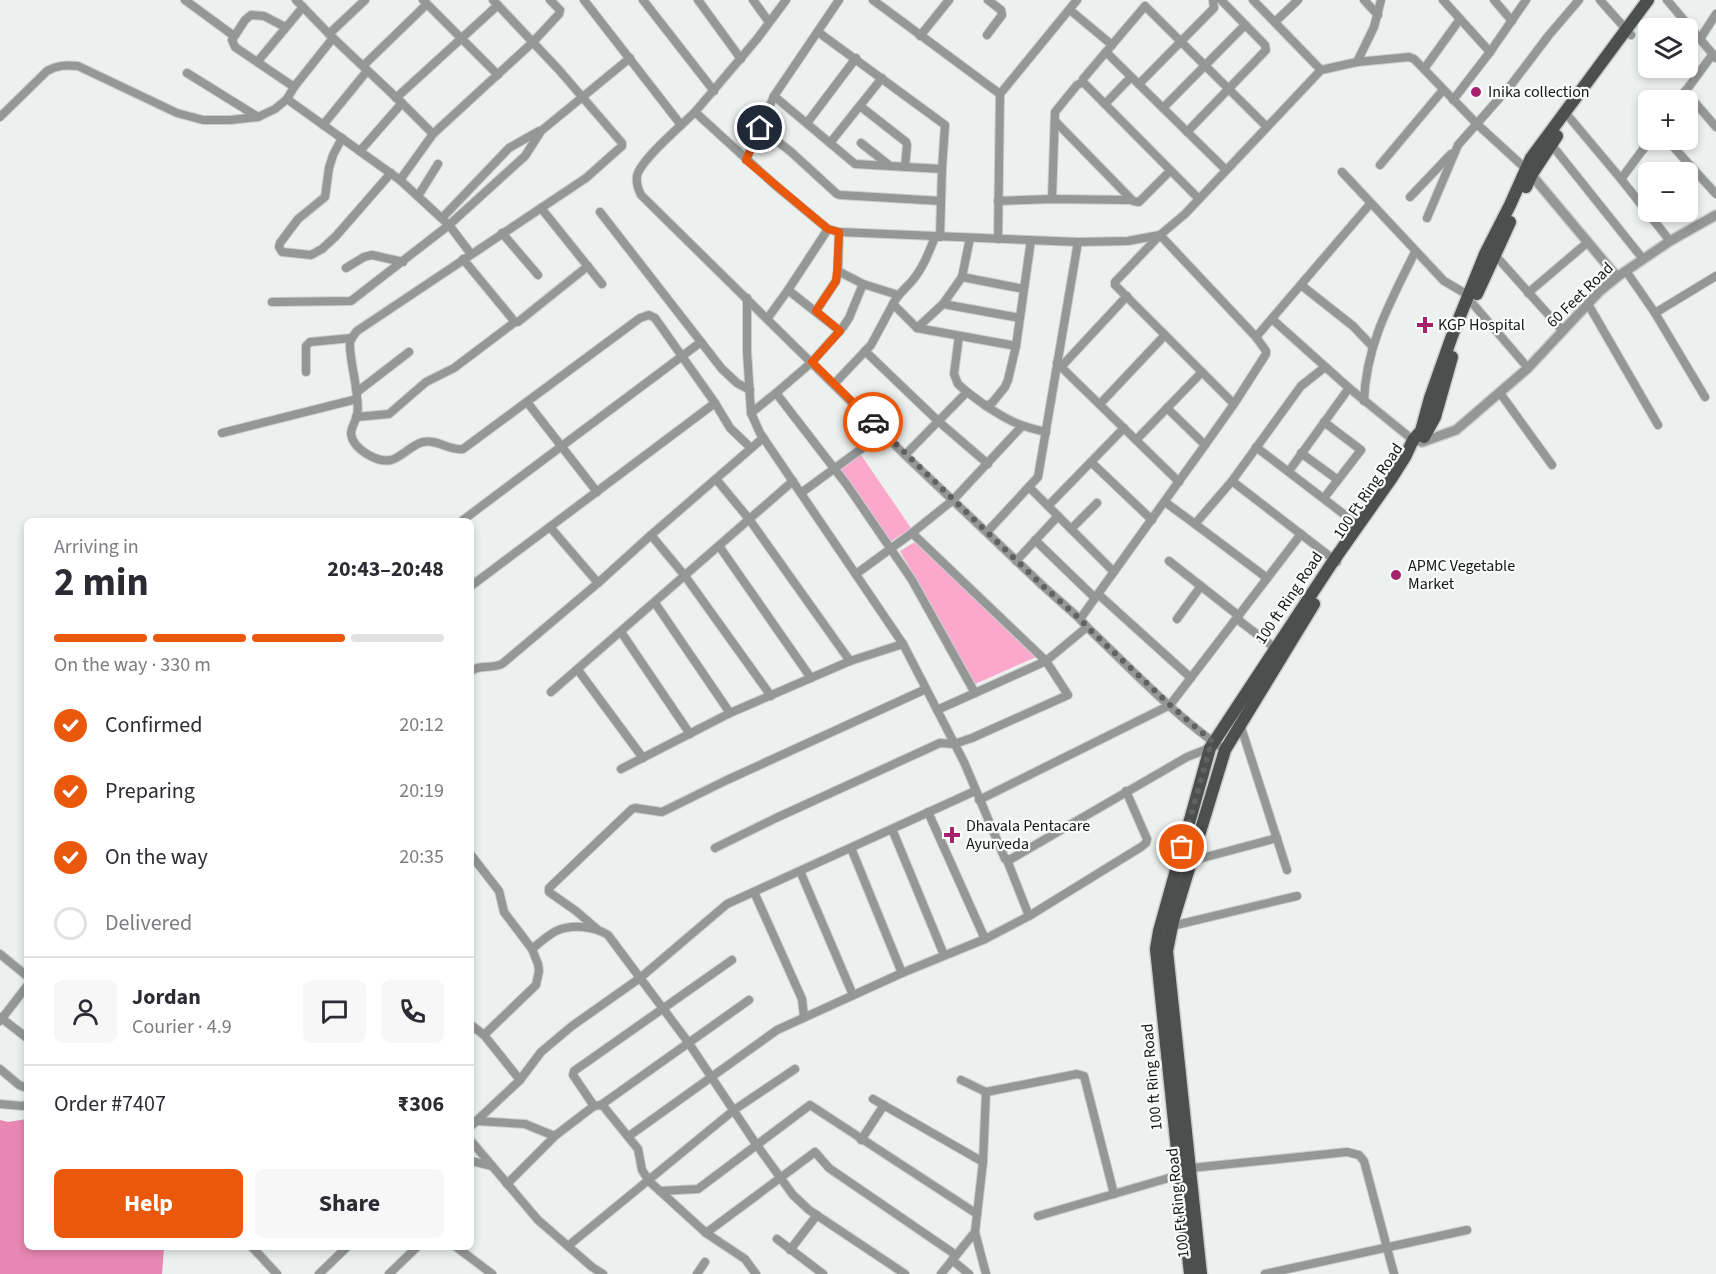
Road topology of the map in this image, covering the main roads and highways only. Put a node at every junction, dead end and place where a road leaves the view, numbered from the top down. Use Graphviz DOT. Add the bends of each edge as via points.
graph roads {
  1 [pos="1648,0"];
  2 [pos="1658,0"];
  3 [pos="1629,32"];
  4 [pos="1528,171"];
  5 [pos="1471,299"];
  6 [pos="1418,441"];
  7 [pos="1336,561"];
  8 [pos="1190,1274"];
  9 [pos="1202,1274"];
  1 -- 3 [label="main road, 100 ft Ring Road"];
  2 -- 3 [label="main road"];
  3 -- 4 [label="main road"];
  3 -- 4 [label="main road, 100 ft Ring Road" via="1531,158"];
  4 -- 5 [label="main road" via="1495,255"];
  4 -- 5 [label="main road, 100 ft Ring Road" via="1485,254"];
  5 -- 6 [label="main road, 100 ft Ring Road" via="1452,336"];
  6 -- 7 [label="main road, 100 Ft Ring Road"];
  6 -- 7 [label="main road, 100 ft Ring Road"];
  7 -- 8 [label="main road, 100 ft Ring Road" via="1211,745 1159,931 1156,949"];
  7 -- 9 [label="main road, 100 Ft Ring Road" via="1225,750 1167,951"];
}
